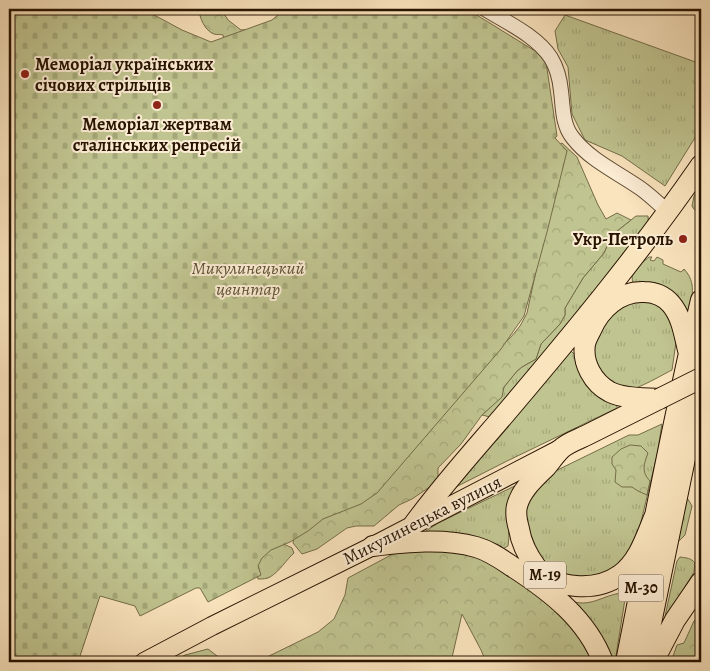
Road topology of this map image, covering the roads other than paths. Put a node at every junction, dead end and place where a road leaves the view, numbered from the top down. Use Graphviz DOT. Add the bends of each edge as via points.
graph roads {
  1 [pos="485,9"];
  2 [pos="701,165"];
  3 [pos="668,212"];
  4 [pos="701,300"];
  5 [pos="689,354"];
  6 [pos="701,379"];
  7 [pos="659,399"];
  8 [pos="698,424"];
  9 [pos="562,448"];
  10 [pos="656,513"];
  11 [pos="414,524"];
  12 [pos="373,546"];
  13 [pos="701,582"];
  14 [pos="144,662"];
  15 [pos="603,662"];
  16 [pos="626,662"];
  17 [pos="643,662"];
  18 [pos="653,662"];
  1 -- 3 [label="street" via="528,35 552,59 560,82 566,126 579,145"];
  2 -- 3 [label="highway"];
  3 -- 11 [label="highway"];
  4 -- 5 [label="highway, М-19"];
  5 -- 7 [label="highway" via="680,319 671,304 658,294 639,292 620,297 609,304 594,322 585,343 585,359 598,384 611,393"];
  5 -- 10 [label="highway, М-19"];
  6 -- 7 [label="highway, Микулинецька вулиця / М-19, bridge"];
  6 -- 8 [label="highway, М-30"];
  7 -- 9 [label="highway, Микулинецька вулиця / М-19"];
  8 -- 17 [label="highway, М-30"];
  9 -- 10 [label="highway, М-19" via="524,490 517,506 518,528 526,551 537,568 548,577 573,586 609,581 630,566 639,554"];
  9 -- 11 [label="main road, Микулинецька вулиця"];
  10 -- 16 [label="highway, М-30"];
  11 -- 12 [label="main road, Микулинецька вулиця"];
  12 -- 14 [label="main road, Микулинецька вулиця"];
  12 -- 15 [label="highway" via="425,541 457,543 494,554 564,605 588,633"];
  13 -- 18 [label="highway" via="675,620"];
}
